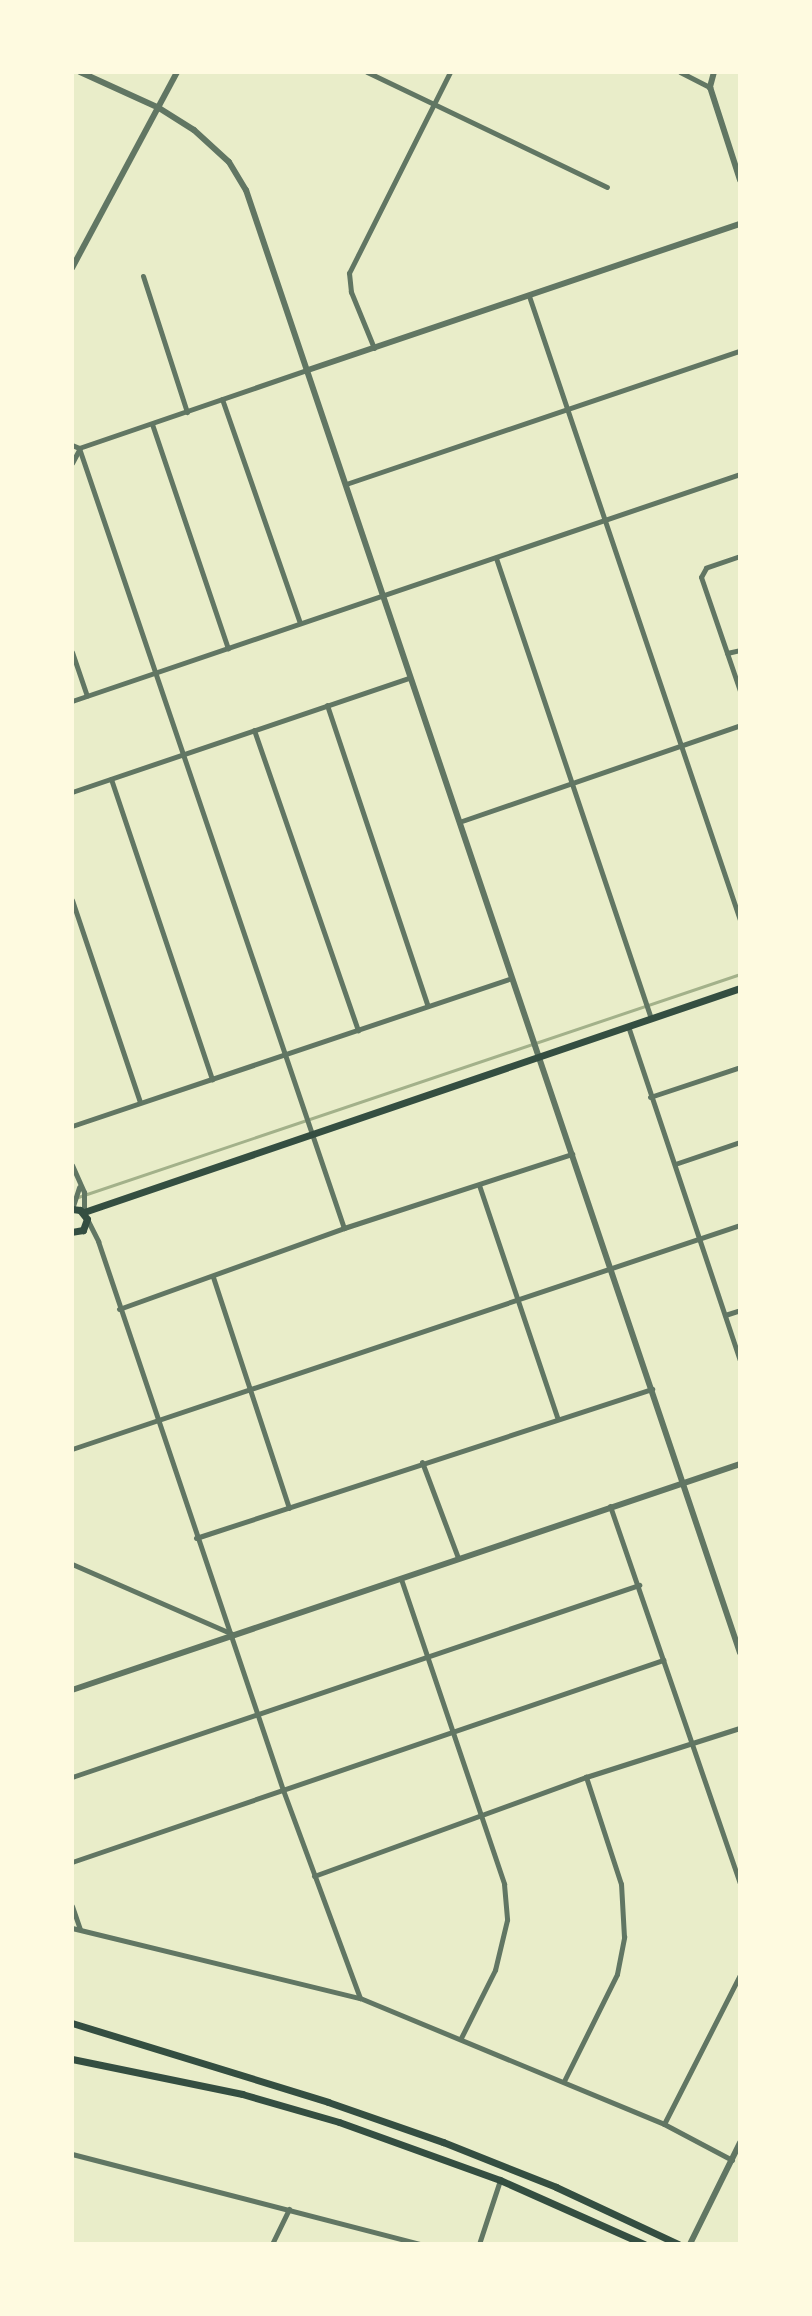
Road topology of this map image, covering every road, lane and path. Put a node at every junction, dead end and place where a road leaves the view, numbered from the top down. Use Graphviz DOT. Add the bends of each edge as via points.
graph roads {
  1 [pos="80,72"];
  2 [pos="177,72"];
  3 [pos="367,72"];
  4 [pos="450,72"];
  5 [pos="680,72"];
  6 [pos="714,72"];
  7 [pos="94,75"];
  8 [pos="710,87"];
  9 [pos="433,106"];
  10 [pos="159,108"];
  11 [pos="740,180"];
  12 [pos="607,187"];
  13 [pos="740,224"];
  14 [pos="72,268"];
  15 [pos="143,276"];
  16 [pos="529,296"];
  17 [pos="374,348"];
  18 [pos="740,351"];
  19 [pos="308,370"];
  20 [pos="222,399"];
  21 [pos="568,409"];
  22 [pos="187,412"];
  23 [pos="152,424"];
  24 [pos="72,445"];
  25 [pos="79,448"];
  26 [pos="72,463"];
  27 [pos="740,474"];
  28 [pos="346,484"];
  29 [pos="606,520"];
  30 [pos="740,556"];
  31 [pos="496,558"];
  32 [pos="381,596"];
  33 [pos="300,623"];
  34 [pos="228,648"];
  35 [pos="740,650"];
  36 [pos="72,652"];
  37 [pos="727,653"];
  38 [pos="154,673"];
  39 [pos="408,678"];
  40 [pos="740,691"];
  41 [pos="87,696"];
  42 [pos="72,701"];
  43 [pos="327,705"];
  44 [pos="740,725"];
  45 [pos="254,730"];
  46 [pos="682,746"];
  47 [pos="182,754"];
  48 [pos="111,779"];
  49 [pos="572,783"];
  50 [pos="72,792"];
  51 [pos="459,822"];
  52 [pos="72,900"];
  53 [pos="740,920"];
  54 [pos="512,978"];
  55 [pos="740,988"];
  56 [pos="428,1006"];
  57 [pos="651,1018"];
  58 [pos="628,1026"];
  59 [pos="358,1030"];
  60 [pos="285,1055"];
  61 [pos="540,1057"];
  62 [pos="740,1067"];
  63 [pos="212,1079"];
  64 [pos="650,1097"];
  65 [pos="140,1102"];
  66 [pos="72,1126"];
  67 [pos="311,1135"];
  68 [pos="740,1142"];
  69 [pos="573,1154"];
  70 [pos="675,1164"];
  71 [pos="72,1165"];
  72 [pos="479,1185"];
  73 [pos="80,1194"];
  74 [pos="72,1209"];
  75 [pos="86,1216"];
  76 [pos="740,1225"];
  77 [pos="344,1228"];
  78 [pos="78,1232"];
  79 [pos="700,1239"];
  80 [pos="98,1241"];
  81 [pos="72,1243"];
  82 [pos="611,1268"];
  83 [pos="213,1277"];
  84 [pos="517,1301"];
  85 [pos="119,1309"];
  86 [pos="740,1310"];
  87 [pos="725,1315"];
  88 [pos="740,1360"];
  89 [pos="652,1389"];
  90 [pos="252,1391"];
  91 [pos="557,1417"];
  92 [pos="157,1422"];
  93 [pos="72,1449"];
  94 [pos="422,1462"];
  95 [pos="740,1464"];
  96 [pos="680,1482"];
  97 [pos="610,1506"];
  98 [pos="289,1508"];
  99 [pos="196,1538"];
  100 [pos="458,1558"];
  101 [pos="72,1564"];
  102 [pos="401,1579"];
  103 [pos="639,1585"];
  104 [pos="232,1634"];
  105 [pos="740,1653"];
  106 [pos="428,1656"];
  107 [pos="663,1660"];
  108 [pos="72,1690"];
  109 [pos="258,1715"];
  110 [pos="740,1728"];
  111 [pos="453,1732"];
  112 [pos="694,1743"];
  113 [pos="72,1777"];
  114 [pos="586,1777"];
  115 [pos="283,1790"];
  116 [pos="482,1815"];
  117 [pos="72,1862"];
  118 [pos="314,1876"];
  119 [pos="740,1883"];
  120 [pos="72,1906"];
  121 [pos="72,1928"];
  122 [pos="80,1930"];
  123 [pos="740,1975"];
  124 [pos="360,1998"];
  125 [pos="72,2023"];
  126 [pos="461,2038"];
  127 [pos="72,2059"];
  128 [pos="564,2082"];
  129 [pos="664,2124"];
  130 [pos="740,2143"];
  131 [pos="72,2154"];
  132 [pos="732,2160"];
  133 [pos="500,2180"];
  134 [pos="289,2209"];
  135 [pos="272,2244"];
  136 [pos="421,2244"];
  137 [pos="479,2244"];
  138 [pos="644,2244"];
  139 [pos="678,2244"];
  140 [pos="690,2244"];
  1 -- 7 [label="street"];
  2 -- 10 [label="street"];
  3 -- 9 [label="street"];
  4 -- 9 [label="street"];
  5 -- 8 [label="street"];
  6 -- 8 [label="street"];
  7 -- 10 [label="street"];
  8 -- 11 [label="street"];
  9 -- 12 [label="street"];
  9 -- 17 [label="street" via="349,273 351,292"];
  10 -- 14 [label="street"];
  10 -- 19 [label="street" via="206,139 239,176"];
  13 -- 16 [label="street"];
  15 -- 22 [label="street"];
  16 -- 17 [label="street"];
  16 -- 21 [label="street"];
  17 -- 19 [label="street"];
  18 -- 21 [label="street"];
  19 -- 20 [label="street"];
  19 -- 28 [label="street"];
  20 -- 22 [label="street"];
  20 -- 33 [label="street"];
  21 -- 28 [label="street"];
  21 -- 29 [label="street"];
  22 -- 23 [label="street"];
  23 -- 25 [label="street"];
  23 -- 34 [label="street"];
  24 -- 25 [label="street"];
  25 -- 26 [label="street"];
  25 -- 38 [label="street"];
  27 -- 29 [label="street"];
  28 -- 32 [label="street"];
  29 -- 31 [label="street"];
  29 -- 46 [label="street"];
  30 -- 37 [label="street" via="706,568 701,577"];
  31 -- 32 [label="street"];
  31 -- 49 [label="street"];
  32 -- 33 [label="street"];
  32 -- 39 [label="street"];
  33 -- 34 [label="street"];
  34 -- 38 [label="street"];
  35 -- 37 [label="street"];
  36 -- 41 [label="street"];
  37 -- 40 [label="street"];
  38 -- 41 [label="street"];
  38 -- 47 [label="street"];
  39 -- 43 [label="street"];
  39 -- 51 [label="street"];
  41 -- 42 [label="street"];
  43 -- 45 [label="street"];
  43 -- 56 [label="street"];
  44 -- 46 [label="street"];
  45 -- 47 [label="street"];
  45 -- 59 [label="street"];
  46 -- 49 [label="street"];
  46 -- 53 [label="street"];
  47 -- 48 [label="street"];
  47 -- 60 [label="street"];
  48 -- 50 [label="street"];
  48 -- 63 [label="street"];
  49 -- 51 [label="street"];
  49 -- 57 [label="street"];
  51 -- 54 [label="street"];
  52 -- 65 [label="street"];
  54 -- 56 [label="street"];
  54 -- 61 [label="street"];
  55 -- 57 [label="main road"];
  56 -- 59 [label="street"];
  57 -- 58 [label="main road"];
  58 -- 61 [label="main road"];
  58 -- 64 [label="street"];
  59 -- 60 [label="street"];
  60 -- 63 [label="street"];
  60 -- 67 [label="street"];
  61 -- 67 [label="main road"];
  61 -- 69 [label="street"];
  62 -- 64 [label="street"];
  63 -- 65 [label="street"];
  64 -- 70 [label="street"];
  65 -- 66 [label="street"];
  67 -- 75 [label="main road"];
  67 -- 77 [label="street"];
  68 -- 70 [label="street"];
  69 -- 72 [label="street"];
  69 -- 82 [label="street"];
  70 -- 79 [label="street"];
  71 -- 73 [label="street"];
  72 -- 77 [label="street"];
  72 -- 84 [label="street"];
  73 -- 74 [label="street"];
  73 -- 75 [label="street"];
  74 -- 75 [label="main road"];
  75 -- 78 [label="main road"];
  75 -- 80 [label="street"];
  76 -- 79 [label="street"];
  77 -- 83 [label="street"];
  78 -- 80 [label="street"];
  78 -- 81 [label="main road"];
  79 -- 82 [label="street"];
  79 -- 87 [label="street"];
  80 -- 85 [label="street"];
  82 -- 84 [label="street"];
  82 -- 89 [label="street"];
  83 -- 85 [label="street"];
  83 -- 90 [label="street"];
  84 -- 90 [label="street"];
  84 -- 91 [label="street"];
  85 -- 92 [label="street"];
  86 -- 87 [label="street"];
  87 -- 88 [label="street"];
  89 -- 91 [label="street"];
  89 -- 96 [label="street"];
  90 -- 92 [label="street"];
  90 -- 98 [label="street"];
  91 -- 94 [label="street"];
  92 -- 93 [label="street"];
  92 -- 99 [label="street"];
  94 -- 98 [label="street"];
  94 -- 100 [label="street"];
  95 -- 96 [label="street"];
  96 -- 97 [label="street"];
  96 -- 105 [label="street"];
  97 -- 100 [label="street"];
  97 -- 103 [label="street"];
  98 -- 99 [label="street"];
  99 -- 104 [label="street"];
  100 -- 102 [label="street"];
  101 -- 104 [label="street"];
  102 -- 104 [label="street"];
  102 -- 106 [label="street"];
  103 -- 106 [label="street"];
  103 -- 107 [label="street"];
  104 -- 108 [label="street"];
  104 -- 109 [label="street"];
  106 -- 109 [label="street"];
  106 -- 111 [label="street"];
  107 -- 111 [label="street"];
  107 -- 112 [label="street"];
  109 -- 113 [label="street"];
  109 -- 115 [label="street"];
  110 -- 112 [label="street"];
  111 -- 115 [label="street"];
  111 -- 116 [label="street"];
  112 -- 114 [label="street"];
  112 -- 119 [label="street"];
  114 -- 116 [label="street"];
  114 -- 128 [label="street" via="621,1884 624,1937 617,1974"];
  115 -- 117 [label="street"];
  115 -- 118 [label="street"];
  116 -- 118 [label="street"];
  116 -- 126 [label="street" via="504,1884 507,1920 495,1970"];
  118 -- 124 [label="street"];
  120 -- 122 [label="street"];
  121 -- 122 [label="street"];
  122 -- 124 [label="street"];
  123 -- 129 [label="street"];
  124 -- 126 [label="street"];
  125 -- 139 [label="main road" via="443,2142"];
  126 -- 128 [label="street"];
  127 -- 133 [label="main road" via="242,2094"];
  128 -- 129 [label="street"];
  129 -- 132 [label="street"];
  130 -- 132 [label="street"];
  131 -- 134 [label="street"];
  132 -- 140 [label="street"];
  133 -- 137 [label="street"];
  133 -- 138 [label="main road"];
  134 -- 135 [label="street"];
  134 -- 136 [label="street"];
}
